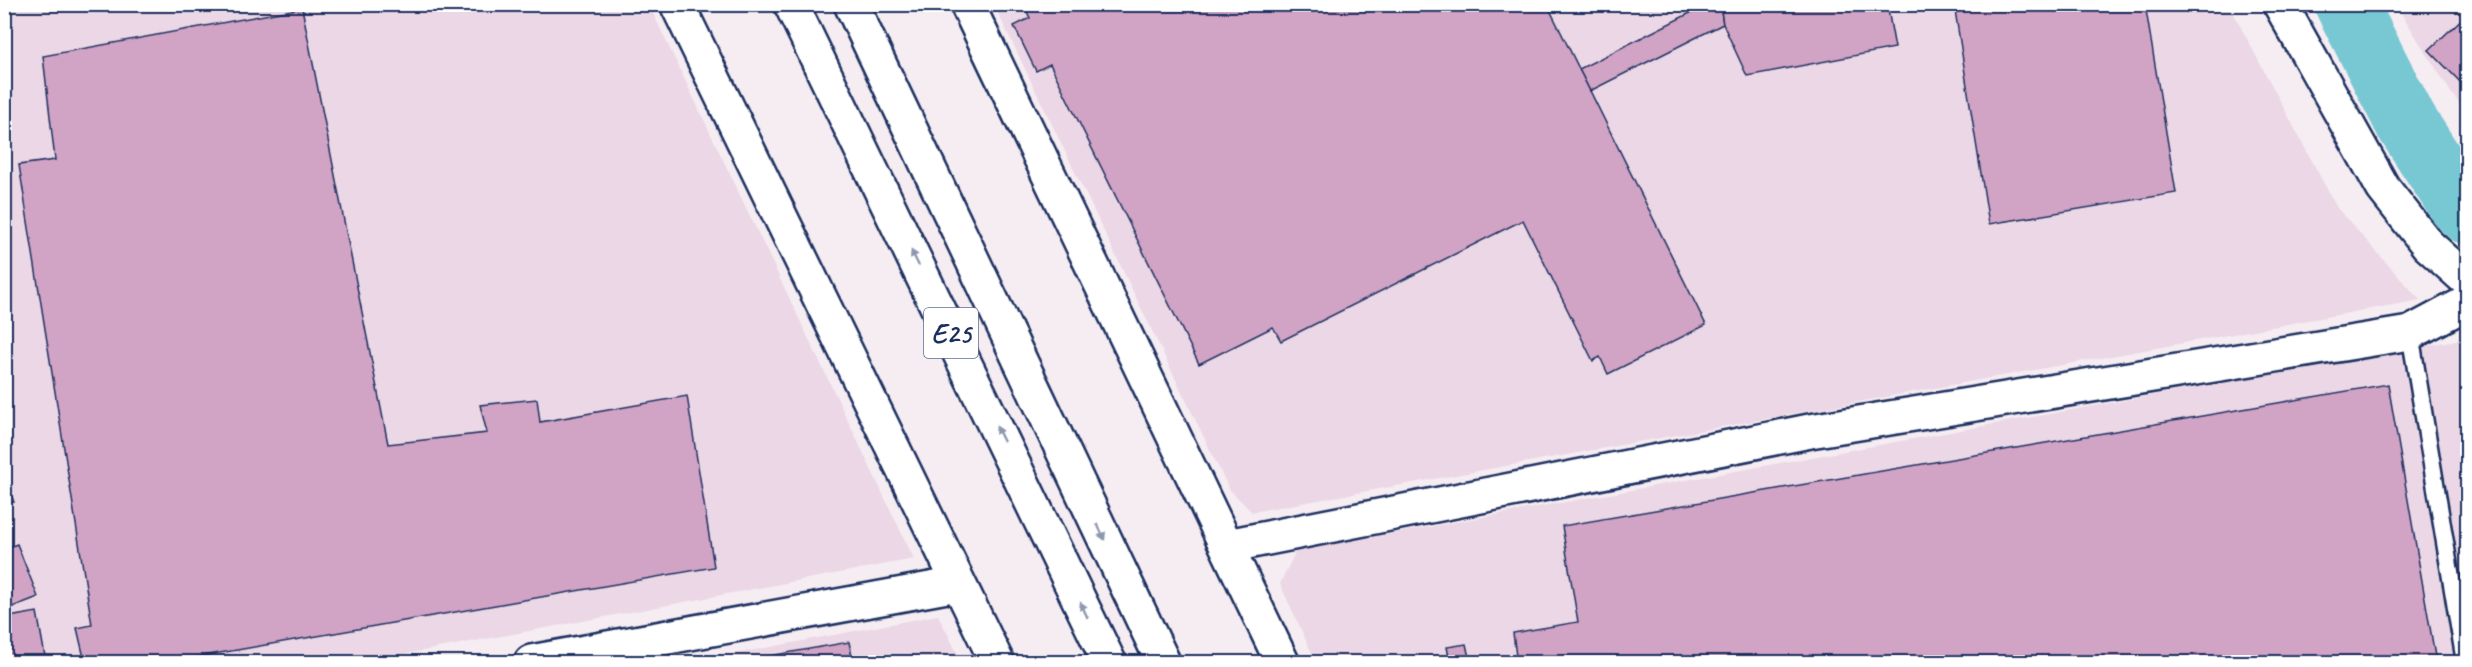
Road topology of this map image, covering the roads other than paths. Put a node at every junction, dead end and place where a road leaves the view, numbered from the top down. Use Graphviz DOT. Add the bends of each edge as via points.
graph roads {
  1 [pos="677,4"];
  2 [pos="783,4"];
  3 [pos="791,4"];
  4 [pos="851,4"];
  5 [pos="873,4"];
  6 [pos="967,4"];
  7 [pos="2280,4"];
  8 [pos="833,89"];
  9 [pos="2468,281"];
  10 [pos="2468,302"];
  11 [pos="2410,333"];
  12 [pos="1084,495"];
  13 [pos="1227,546"];
  14 [pos="958,584"];
  15 [pos="531,663"];
  16 [pos="997,663"];
  17 [pos="1109,663"];
  18 [pos="1163,663"];
  19 [pos="1282,663"];
  20 [pos="2466,663"];
  1 -- 14 [label="main road"];
  2 -- 8 [label="main road"];
  3 -- 8 [label="main road, E25"];
  4 -- 12 [label="main road, E25"];
  5 -- 12 [label="main road" via="1049,402"];
  6 -- 13 [label="main road"];
  7 -- 9 [label="main road" via="2383,188 2428,245"];
  17 -- 8 [label="main road, E25, one-way"];
  10 -- 11 [label="main road"];
  11 -- 13 [label="main road" via="1810,431"];
  11 -- 20 [label="lane"];
  12 -- 18 [label="main road, E25, one-way"];
  13 -- 19 [label="main road"];
  14 -- 15 [label="main road"];
  14 -- 16 [label="main road"];
}
